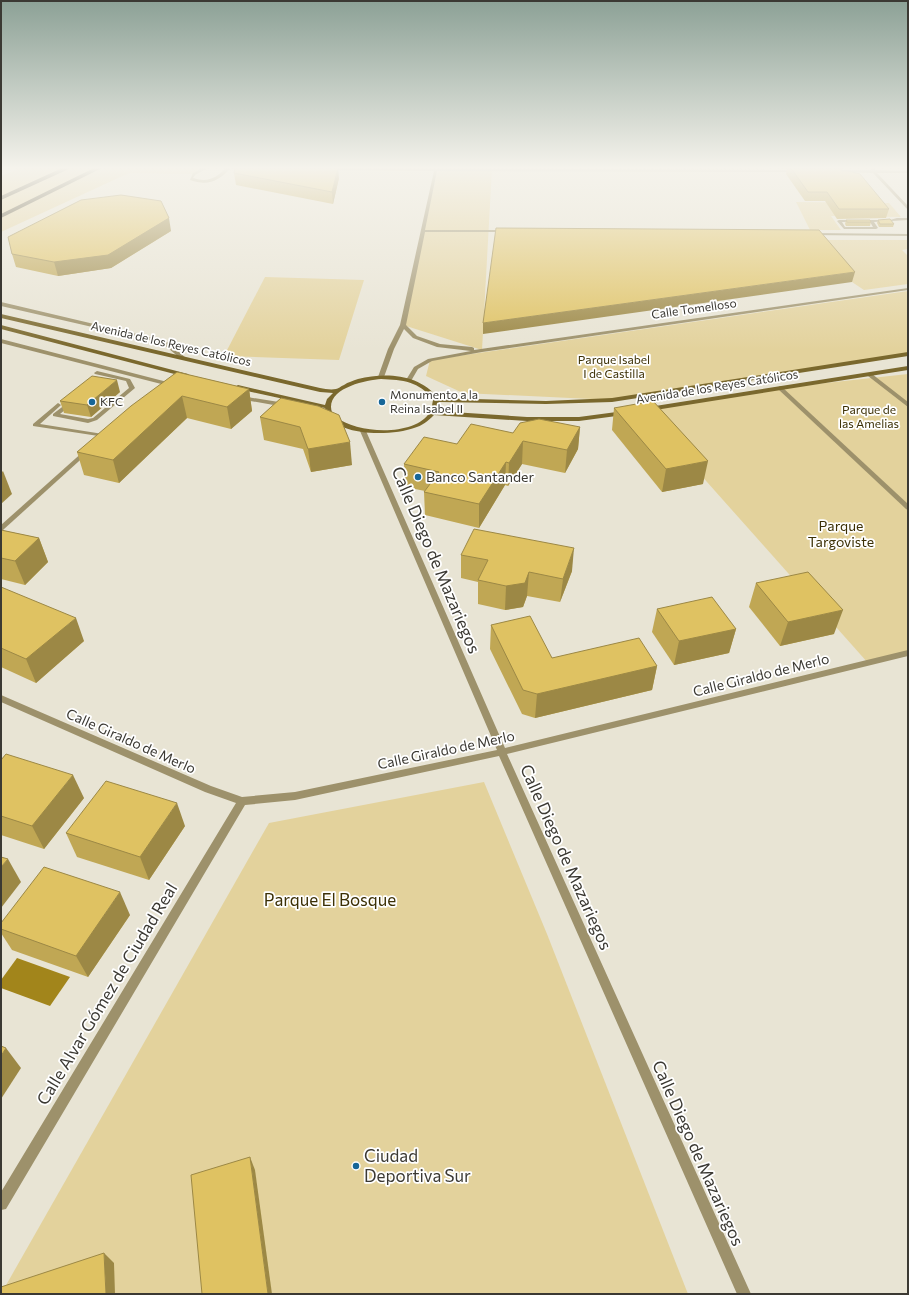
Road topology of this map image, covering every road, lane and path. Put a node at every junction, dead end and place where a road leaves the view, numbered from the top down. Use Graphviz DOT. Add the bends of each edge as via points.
graph roads {
  1 [pos="868,228"];
  2 [pos="422,231"];
  3 [pos="509,232"];
  4 [pos="810,234"];
  5 [pos="873,235"];
  6 [pos="908,235"];
  7 [pos="908,289"];
  8 [pos="1,304"];
  9 [pos="1,316"];
  10 [pos="403,325"];
  11 [pos="1,327"];
  12 [pos="1,342"];
  13 [pos="482,350"];
  14 [pos="908,354"];
  15 [pos="183,358"];
  16 [pos="103,367"];
  17 [pos="908,368"];
  18 [pos="97,373"];
  19 [pos="870,375"];
  20 [pos="191,376"];
  21 [pos="381,377"];
  22 [pos="91,378"];
  23 [pos="409,380"];
  24 [pos="162,383"];
  25 [pos="228,385"];
  26 [pos="177,386"];
  27 [pos="156,388"];
  28 [pos="780,388"];
  29 [pos="336,391"];
  30 [pos="237,398"];
  31 [pos="436,400"];
  32 [pos="908,405"];
  33 [pos="320,406"];
  34 [pos="327,407"];
  35 [pos="643,410"];
  36 [pos="629,412"];
  37 [pos="433,413"];
  38 [pos="109,431"];
  39 [pos="363,431"];
  40 [pos="103,436"];
  41 [pos="97,441"];
  42 [pos="92,446"];
  43 [pos="908,508"];
  44 [pos="1,529"];
  45 [pos="908,653"];
  46 [pos="1,698"];
  47 [pos="502,752"];
  48 [pos="242,801"];
  49 [pos="1,1204"];
  50 [pos="744,1294"];
  1 -- 5 [label="street"];
  2 -- 3 [label="street"];
  2 -- 10 [label="street"];
  4 -- 5 [label="street"];
  5 -- 6 [label="street"];
  7 -- 13 [label="street, Calle Tomelloso"];
  8 -- 15 [label="street" via="164,342"];
  9 -- 15 [label="main road, Avenida de los Reyes Católicos"];
  10 -- 13 [label="street, Calle Tomelloso" via="415,337 439,346"];
  10 -- 21 [label="street" via="390,349"];
  11 -- 20 [label="main road, Avenida de los Reyes Católicos"];
  12 -- 16 [label="street"];
  13 -- 23 [label="street, Calle Tomelloso" via="430,360 416,368"];
  14 -- 31 [label="main road, Avenida de los Reyes Católicos" via="573,404"];
  15 -- 29 [label="main road, Avenida de los Reyes Católicos" via="320,390"];
  16 -- 18 [label="street"];
  16 -- 24 [label="street"];
  17 -- 19 [label="main road, Avenida de los Reyes Católicos"];
  18 -- 22 [label="street"];
  18 -- 40 [label="street" via="128,380 132,388 88,421 55,415 73,397 35,425"];
  19 -- 28 [label="main road, Avenida de los Reyes Católicos"];
  19 -- 32 [label="street"];
  21 -- 23 [label="main road"];
  21 -- 29 [label="main road" via="352,382"];
  23 -- 31 [label="main road" via="430,390"];
  24 -- 26 [label="street"];
  24 -- 27 [label="street"];
  25 -- 33 [label="main road, Avenida de los Reyes Católicos"];
  28 -- 35 [label="main road, Avenida de los Reyes Católicos"];
  28 -- 43 [label="street"];
  29 -- 34 [label="main road"];
  30 -- 33 [label="street" via="301,407"];
  31 -- 37 [label="main road"];
  33 -- 34 [label="main road, Avenida de los Reyes Católicos"];
  34 -- 39 [label="main road" via="334,419 344,426"];
  36 -- 37 [label="main road, Avenida de los Reyes Católicos" via="579,419 527,419"];
  37 -- 39 [label="main road" via="416,426 403,430"];
  38 -- 40 [label="street"];
  39 -- 47 [label="street, Calle Diego de Mazariegos"];
  40 -- 41 [label="street"];
  42 -- 44 [label="street"];
  45 -- 47 [label="street, Calle Giraldo de Merlo"];
  46 -- 48 [label="street, Calle Giraldo de Merlo" via="208,789"];
  47 -- 48 [label="street, Calle Giraldo de Merlo" via="295,796"];
  47 -- 50 [label="street, Calle Diego de Mazariegos"];
  48 -- 49 [label="street, Calle Alvar Gómez de Ciudad Real"];
}
